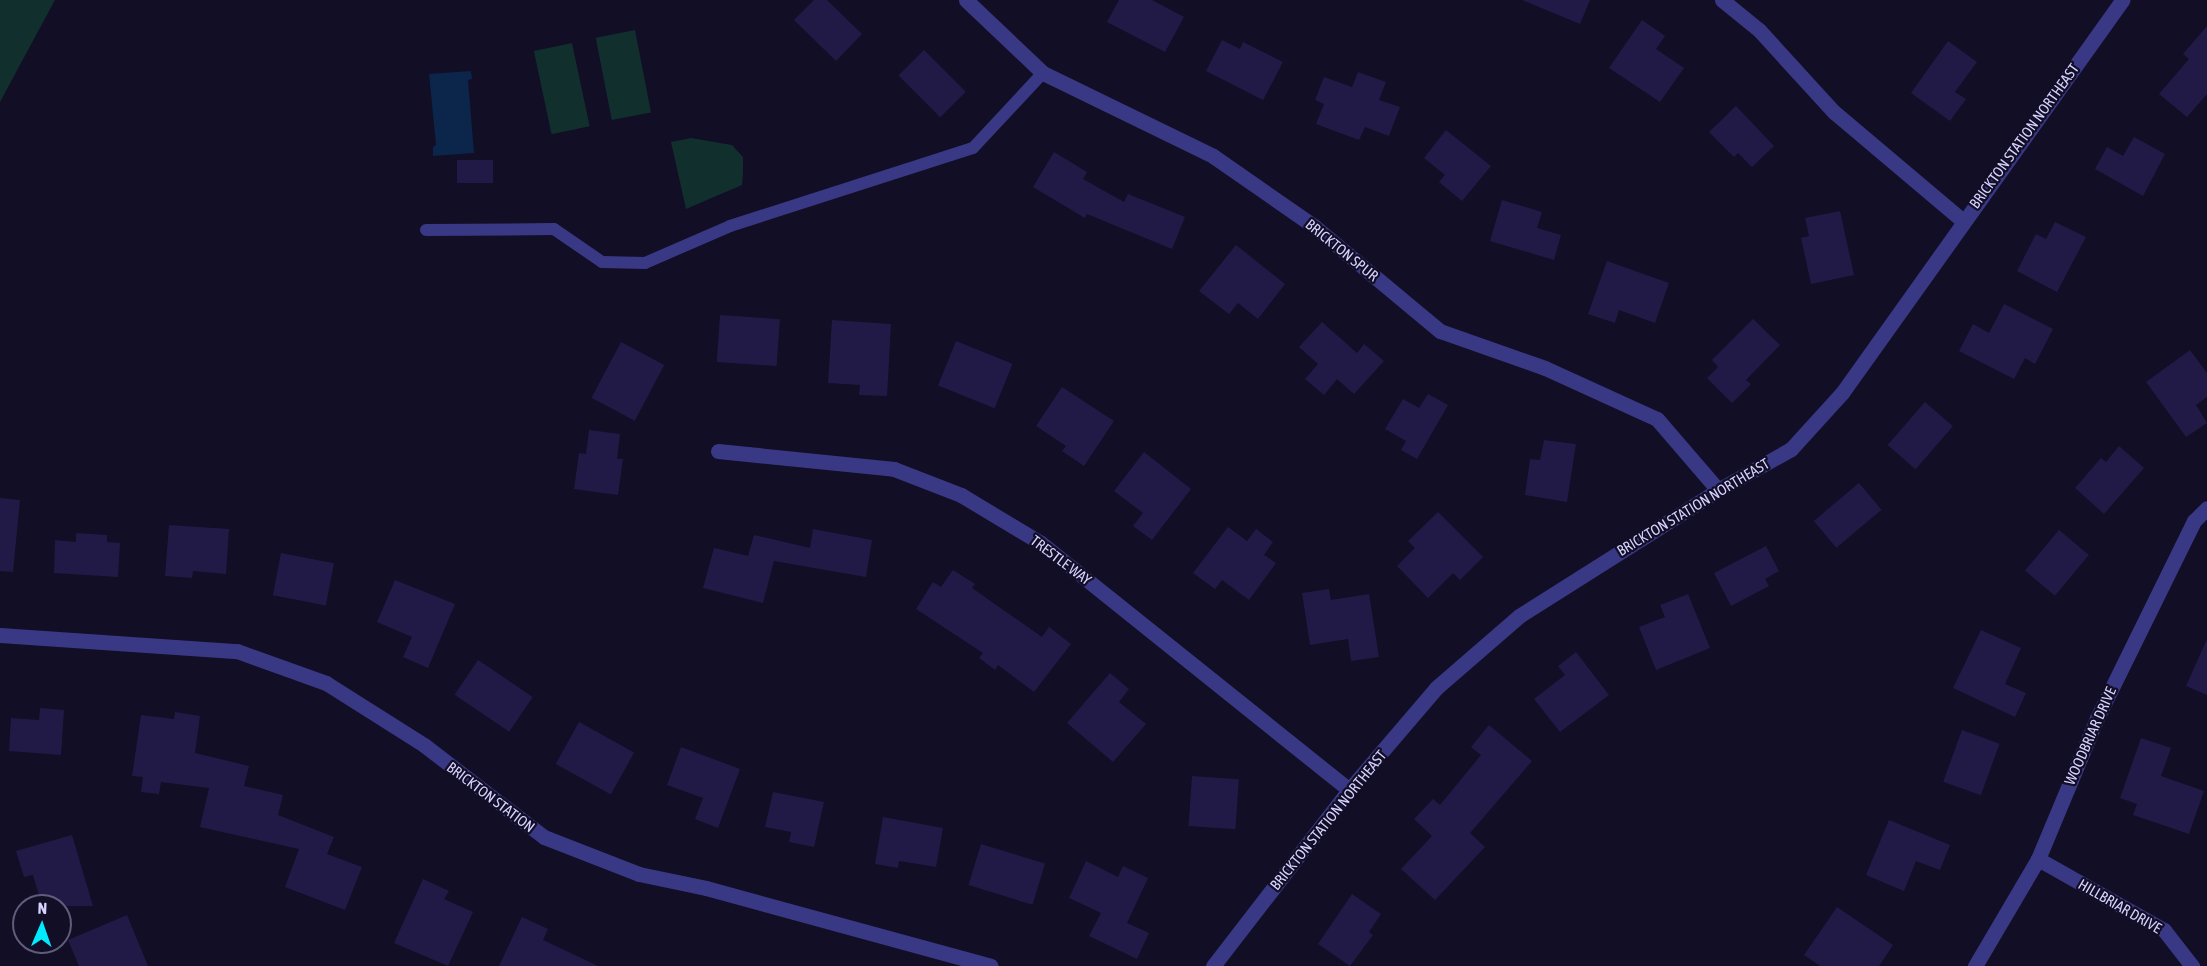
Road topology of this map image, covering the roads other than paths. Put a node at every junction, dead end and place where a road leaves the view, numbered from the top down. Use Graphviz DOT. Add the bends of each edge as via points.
graph roads {
  1 [pos="966,0"];
  2 [pos="1722,0"];
  3 [pos="2122,0"];
  4 [pos="1043,73"];
  5 [pos="1963,221"];
  6 [pos="426,230"];
  7 [pos="718,451"];
  8 [pos="1718,490"];
  9 [pos="2207,508"];
  10 [pos="0,634"];
  11 [pos="1349,790"];
  12 [pos="2038,859"];
  13 [pos="991,966"];
  14 [pos="1213,966"];
  15 [pos="1975,966"];
  16 [pos="2192,966"];
  1 -- 4 [label="street, BRICKTON SPUR"];
  2 -- 5 [label="street" via="1759,30 1834,112"];
  3 -- 5 [label="street, BRICKTON STATION NORTHEAST"];
  4 -- 6 [label="lane" via="973,148 730,226 645,263 602,262 554,229"];
  4 -- 8 [label="street, BRICKTON SPUR" via="1213,156 1315,227 1440,331 1545,369 1657,419"];
  5 -- 8 [label="street, BRICKTON STATION NORTHEAST" via="1842,393 1791,449"];
  7 -- 11 [label="street, TRESTLE WAY" via="894,470 961,495 1041,543"];
  8 -- 11 [label="street, BRICKTON STATION NORTHEAST" via="1519,616 1436,688"];
  9 -- 12 [label="street, WOODBRIAR DRIVE" via="2194,521 2097,718"];
  10 -- 13 [label="street, BRICKTON STATION" via="237,651 326,683 424,746 544,837 639,873"];
  11 -- 14 [label="street, BRICKTON STATION NORTHEAST"];
  12 -- 15 [label="street, WOODBRIAR DRIVE"];
  12 -- 16 [label="street, HILLBRIAR DRIVE" via="2164,930"];
}
